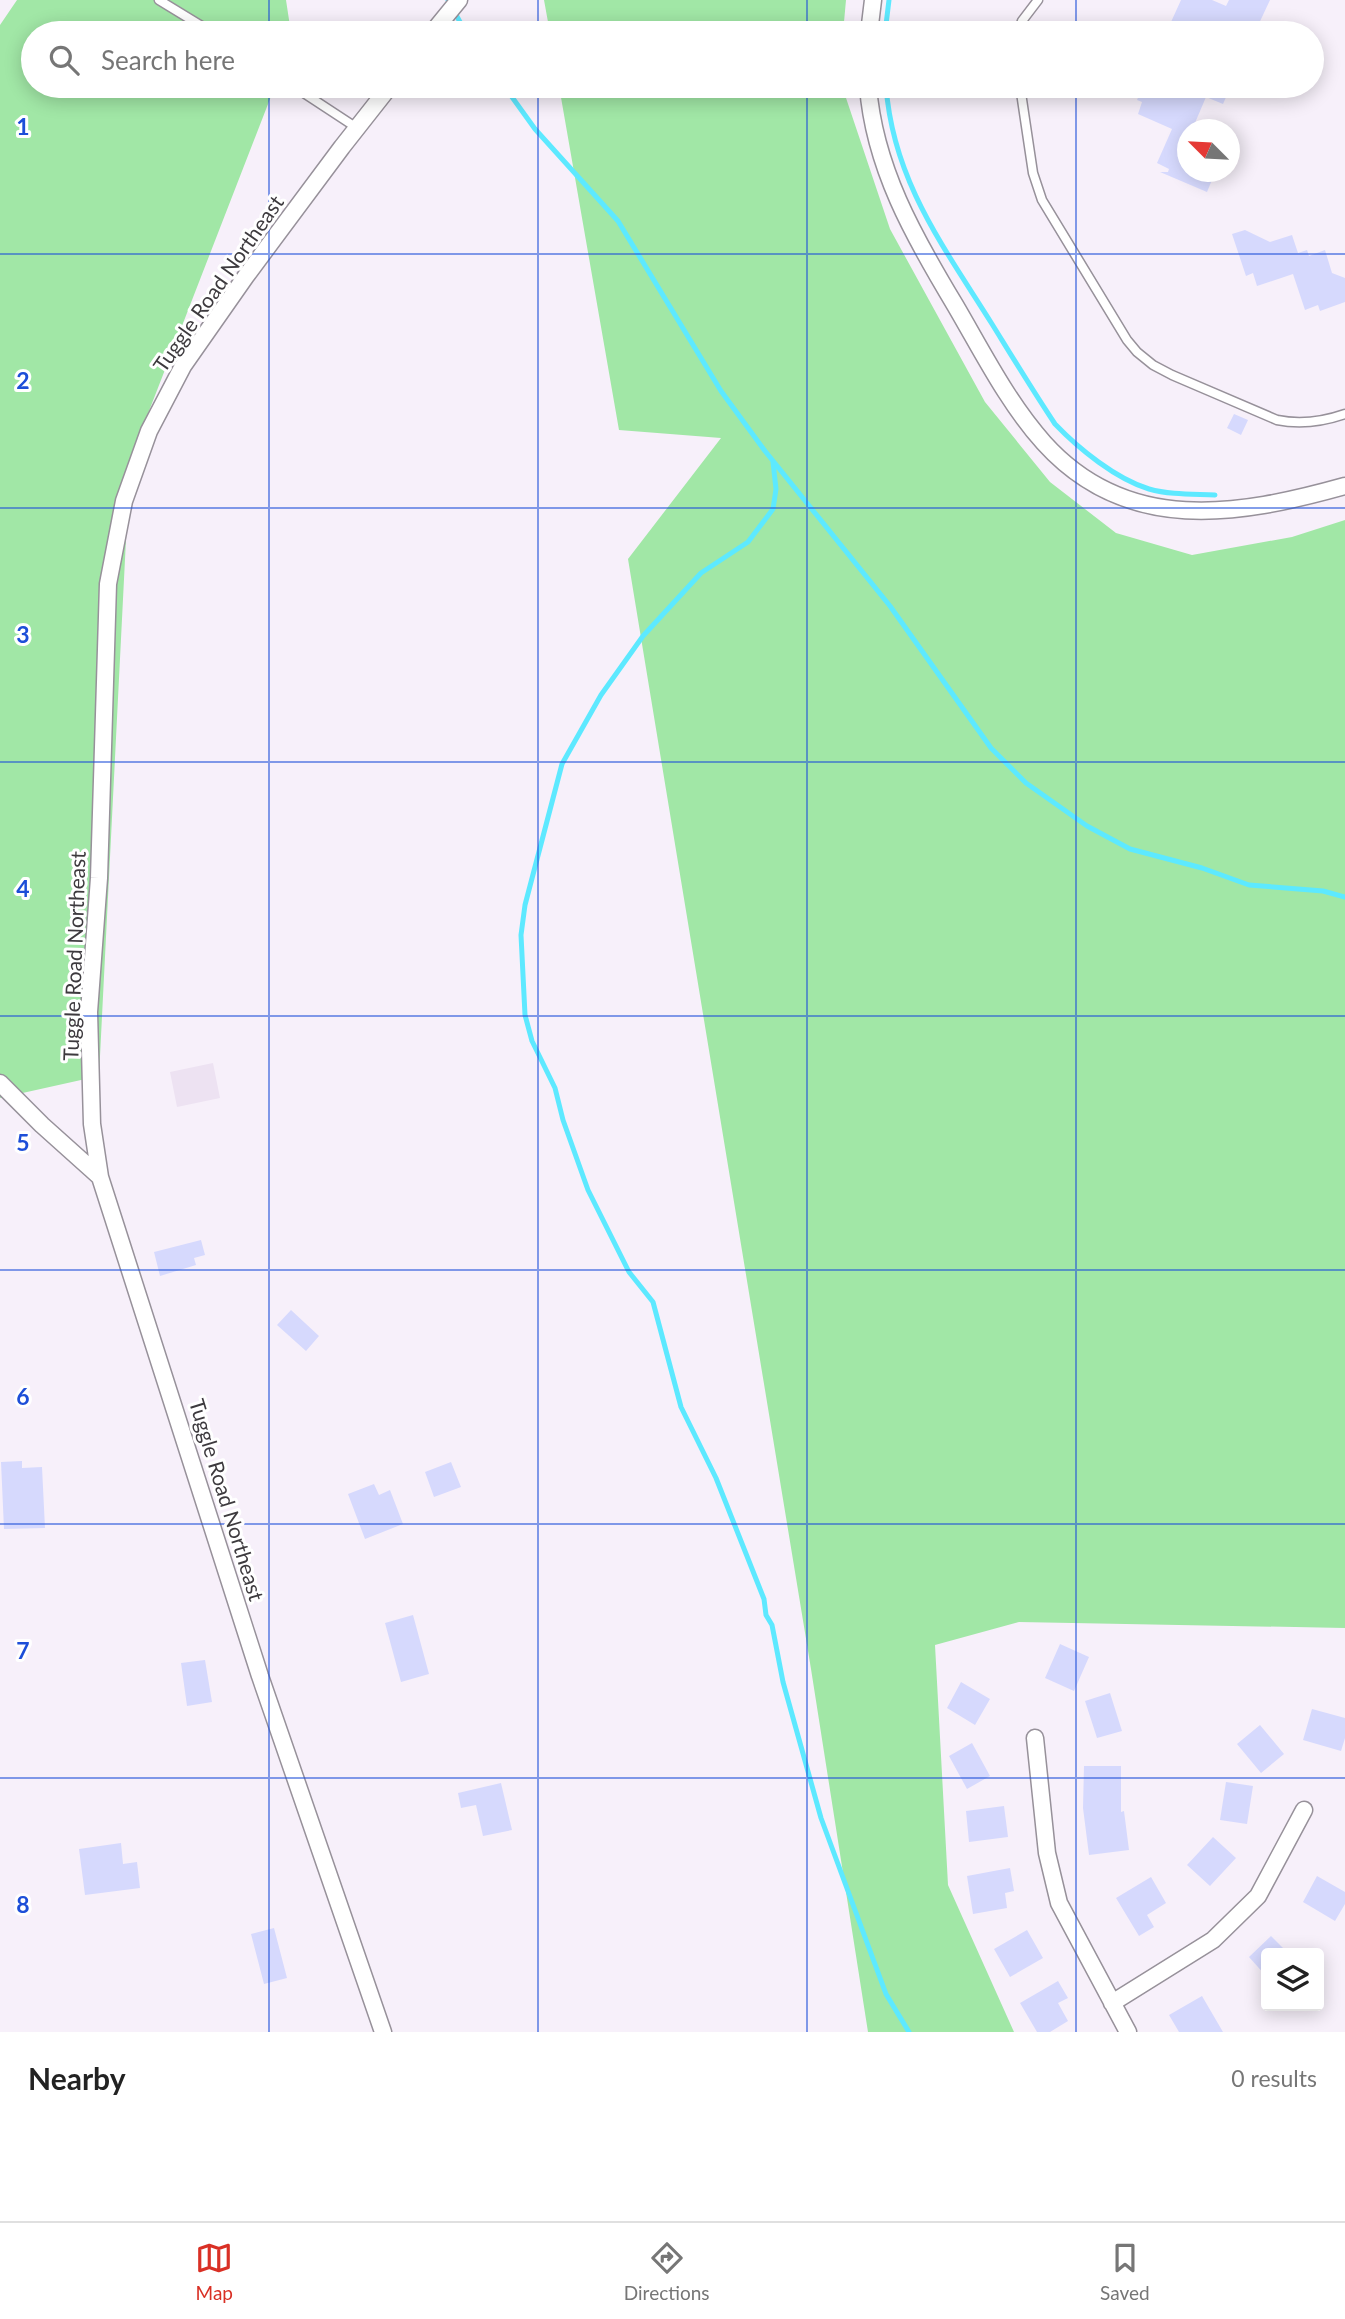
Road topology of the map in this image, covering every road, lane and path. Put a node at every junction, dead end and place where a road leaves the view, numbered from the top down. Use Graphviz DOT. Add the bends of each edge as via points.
graph roads {
  1 [pos="159,0"];
  2 [pos="459,0"];
  3 [pos="873,0"];
  4 [pos="1038,0"];
  5 [pos="193,21"];
  6 [pos="442,21"];
  7 [pos="870,21"];
  8 [pos="1022,21"];
  9 [pos="311,98"];
  10 [pos="381,98"];
  11 [pos="869,98"];
  12 [pos="1022,98"];
  13 [pos="357,128"];
  14 [pos="1345,414"];
  15 [pos="1345,486"];
  16 [pos="0,1083"];
  17 [pos="100,1177"];
  18 [pos="1035,1738"];
  19 [pos="1304,1810"];
  20 [pos="1112,2003"];
  21 [pos="383,2032"];
  22 [pos="1128,2032"];
  1 -- 5 [label="lane"];
  2 -- 6 [label="street"];
  3 -- 7 [label="street"];
  4 -- 8 [label="lane"];
  9 -- 13 [label="lane"];
  10 -- 13 [label="street, Tuggle Road Northeast"];
  11 -- 15 [label="street" via="883,163 918,242 1020,412 1064,463 1112,493 1172,510 1248,509"];
  12 -- 14 [label="lane" via="1033,173 1042,200 1137,352 1172,375 1277,420 1294,424"];
  13 -- 17 [label="street, Tuggle Road Northeast" via="183,366 149,431 124,501 108,584 99,878 89,1012 92,1124"];
  16 -- 17 [label="street"];
  17 -- 21 [label="street, Tuggle Road Northeast" via="260,1676"];
  18 -- 20 [label="street" via="1047,1853 1059,1903"];
  19 -- 20 [label="street" via="1258,1896 1213,1940"];
  20 -- 22 [label="street"];
}
